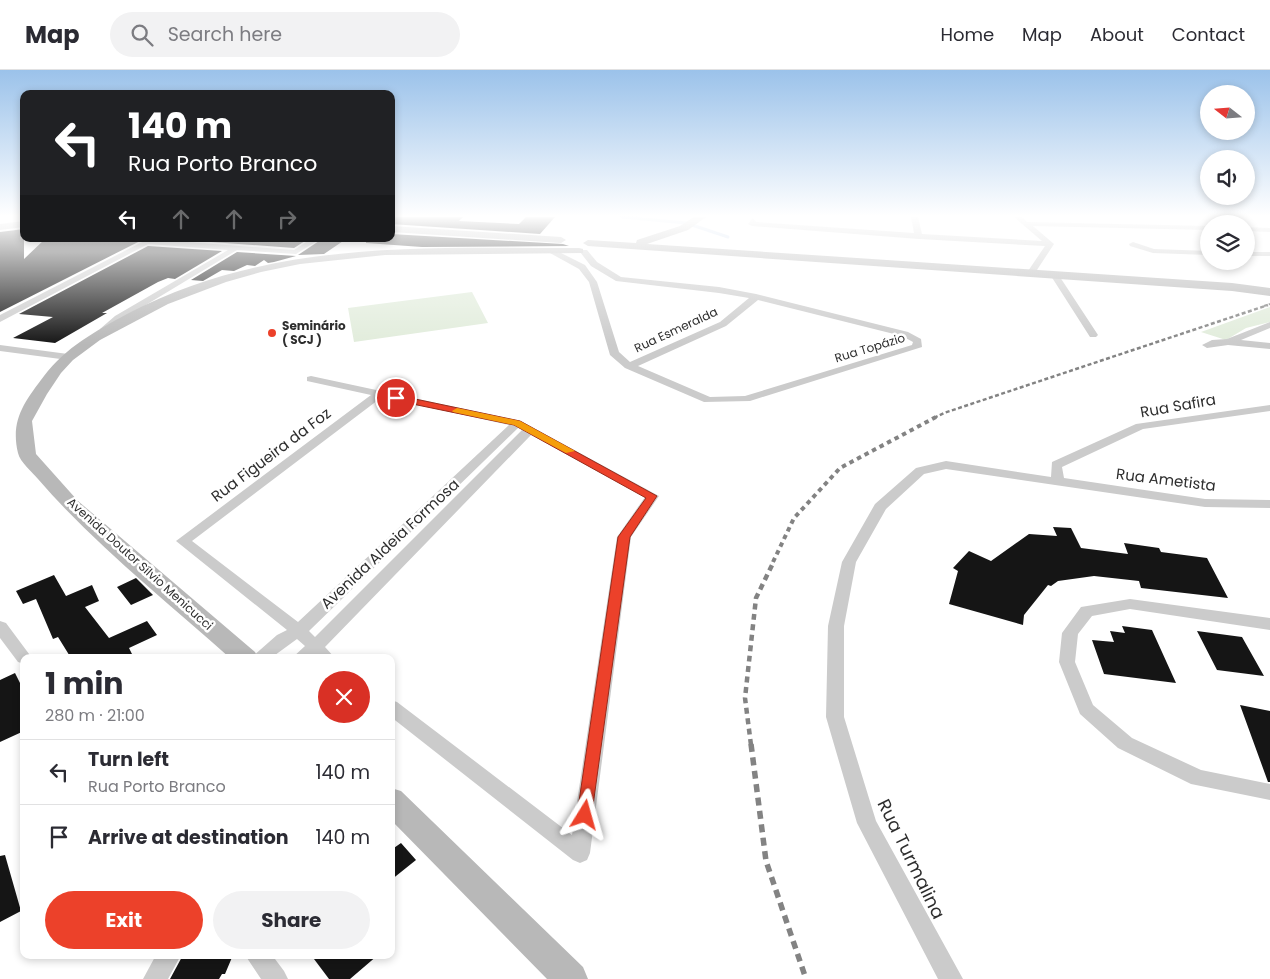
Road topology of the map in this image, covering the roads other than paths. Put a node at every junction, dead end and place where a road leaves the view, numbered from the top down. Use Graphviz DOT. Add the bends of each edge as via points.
graph roads {
  1 [pos="113,259"];
  2 [pos="217,259"];
  3 [pos="316,259"];
  4 [pos="567,259"];
  5 [pos="591,259"];
  6 [pos="829,259"];
  7 [pos="1040,259"];
  8 [pos="594,264"];
  9 [pos="582,267"];
  10 [pos="1030,274"];
  11 [pos="1055,276"];
  12 [pos="619,279"];
  13 [pos="593,282"];
  14 [pos="1270,292"];
  15 [pos="756,297"];
  16 [pos="0,319"];
  17 [pos="1270,325"];
  18 [pos="1093,335"];
  19 [pos="95,337"];
  20 [pos="1227,342"];
  21 [pos="1207,345"];
  22 [pos="1270,346"];
  23 [pos="0,348"];
  24 [pos="68,356"];
  25 [pos="629,366"];
  26 [pos="311,379"];
  27 [pos="379,394"];
  28 [pos="1270,408"];
  29 [pos="524,426"];
  30 [pos="482,457"];
  31 [pos="498,462"];
  32 [pos="1058,482"];
  33 [pos="446,491"];
  34 [pos="465,496"];
  35 [pos="1270,504"];
  36 [pos="393,541"];
  37 [pos="414,547"];
  38 [pos="342,590"];
  39 [pos="363,598"];
  40 [pos="1270,624"];
  41 [pos="0,627"];
  42 [pos="299,631"];
  43 [pos="320,653"];
  44 [pos="21,654"];
  45 [pos="241,654"];
  46 [pos="264,654"];
  47 [pos="395,710"];
  48 [pos="1270,792"];
  49 [pos="395,804"];
  50 [pos="167,959"];
  51 [pos="260,959"];
  52 [pos="155,979"];
  53 [pos="276,979"];
  54 [pos="571,979"];
  55 [pos="951,979"];
  1 -- 16 [label="street"];
  2 -- 19 [label="street" via="118,318"];
  3 -- 19 [label="main road, Avenida Doutor Sílvio Menicucci" via="260,269 186,291"];
  4 -- 9 [label="street, Rua Topázio"];
  5 -- 8 [label="street, Rua Topázio"];
  6 -- 10 [label="main road"];
  7 -- 10 [label="street"];
  8 -- 9 [label="street"];
  8 -- 12 [label="street, Rua Topázio"];
  9 -- 13 [label="street, Rua Topázio"];
  10 -- 11 [label="main road"];
  11 -- 14 [label="main road"];
  11 -- 18 [label="street"];
  12 -- 13 [label="street"];
  12 -- 15 [label="street, Rua Topázio"];
  13 -- 25 [label="street, Rua Topázio" via="614,353"];
  15 -- 25 [label="street, Rua Esmeralda" via="723,324"];
  15 -- 25 [label="street, Rua Topázio" via="905,334 918,341 917,347 746,399 708,400"];
  17 -- 20 [label="street"];
  19 -- 24 [label="main road, Avenida Doutor Sílvio Menicucci"];
  20 -- 21 [label="street"];
  20 -- 22 [label="street"];
  23 -- 24 [label="street"];
  24 -- 45 [label="main road, Avenida Doutor Sílvio Menicucci" via="39,392 24,421 28,455 72,505"];
  26 -- 27 [label="street"];
  27 -- 29 [label="street"];
  27 -- 42 [label="street, Rua Figueira da Foz" via="183,541"];
  28 -- 32 [label="street, Rua Safira" via="1140,426 1056,465"];
  29 -- 30 [label="street, Avenida Aldeia Formosa"];
  29 -- 31 [label="street, Avenida Aldeia Formosa"];
  29 -- 47 [label="street" via="652,496 624,537 580,853"];
  30 -- 31 [label="street"];
  30 -- 33 [label="street, Avenida Aldeia Formosa"];
  31 -- 34 [label="street, Avenida Aldeia Formosa"];
  32 -- 35 [label="street, Rua Ametista" via="1205,503"];
  32 -- 55 [label="street, Rua Turmalina" via="946,465 920,471 880,507 849,562 836,626 835,717 867,823"];
  33 -- 34 [label="street"];
  33 -- 36 [label="street, Avenida Aldeia Formosa"];
  34 -- 37 [label="street, Avenida Aldeia Formosa"];
  36 -- 37 [label="street"];
  36 -- 38 [label="street, Avenida Aldeia Formosa"];
  37 -- 39 [label="street, Avenida Aldeia Formosa"];
  38 -- 39 [label="street"];
  38 -- 42 [label="street, Avenida Aldeia Formosa"];
  39 -- 43 [label="street, Avenida Aldeia Formosa"];
  40 -- 48 [label="street" via="1130,604 1087,611 1070,633 1066,662 1086,709 1126,743 1198,778"];
  41 -- 44 [label="street"];
  42 -- 43 [label="street"];
  42 -- 46 [label="street, Avenida Aldeia Formosa"];
  49 -- 54 [label="main road"];
  50 -- 52 [label="street"];
  51 -- 53 [label="street"];
}
